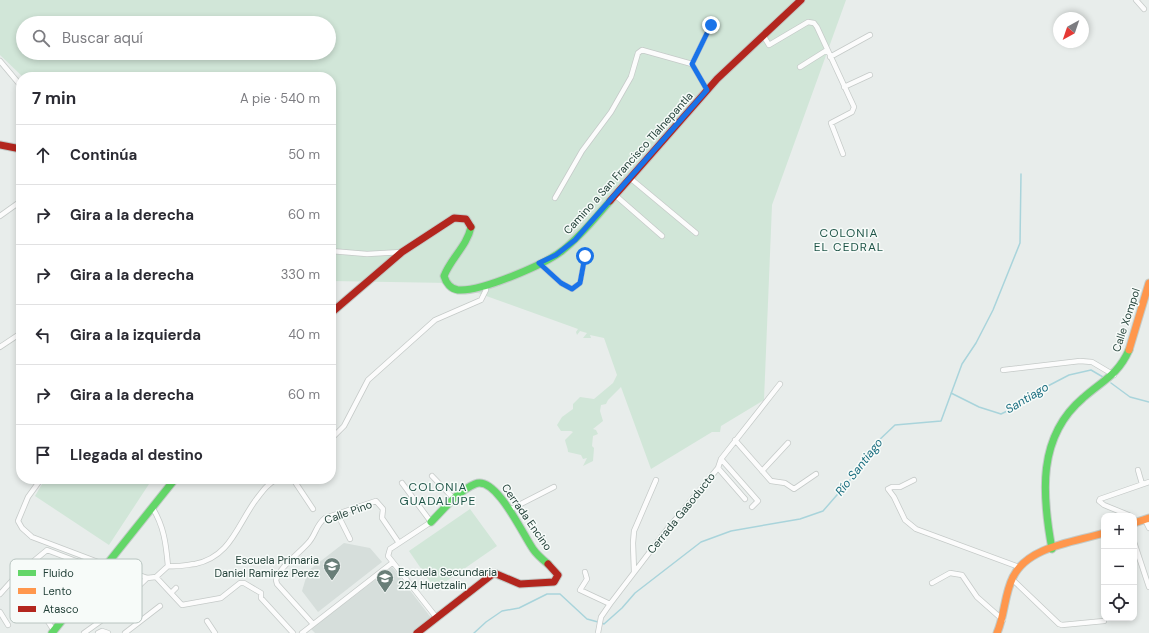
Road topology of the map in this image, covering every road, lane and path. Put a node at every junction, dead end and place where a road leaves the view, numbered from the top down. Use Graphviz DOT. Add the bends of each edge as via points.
graph roads {
  1 [pos="801,0"];
  2 [pos="1136,0"];
  3 [pos="1144,9"];
  4 [pos="711,25"];
  5 [pos="763,35"];
  6 [pos="870,35"];
  7 [pos="827,50"];
  8 [pos="830,58"];
  9 [pos="0,61"];
  10 [pos="692,64"];
  11 [pos="800,67"];
  12 [pos="870,75"];
  13 [pos="16,80"];
  14 [pos="844,87"];
  15 [pos="707,90"];
  16 [pos="0,145"];
  17 [pos="16,148"];
  18 [pos="843,154"];
  19 [pos="630,178"];
  20 [pos="615,195"];
  21 [pos="555,198"];
  22 [pos="16,205"];
  23 [pos="0,216"];
  24 [pos="696,233"];
  25 [pos="662,236"];
  26 [pos="336,251"];
  27 [pos="402,252"];
  28 [pos="585,256"];
  29 [pos="539,263"];
  30 [pos="1149,283"];
  31 [pos="483,286"];
  32 [pos="336,309"];
  33 [pos="16,336"];
  34 [pos="0,347"];
  35 [pos="1003,370"];
  36 [pos="1114,375"];
  37 [pos="780,384"];
  38 [pos="336,434"];
  39 [pos="735,440"];
  40 [pos="788,443"];
  41 [pos="721,459"];
  42 [pos="718,468"];
  43 [pos="1138,470"];
  44 [pos="762,471"];
  45 [pos="816,474"];
  46 [pos="432,476"];
  47 [pos="656,480"];
  48 [pos="914,480"];
  49 [pos="1149,482"];
  50 [pos="402,483"];
  51 [pos="37,484"];
  52 [pos="171,484"];
  53 [pos="267,484"];
  54 [pos="296,484"];
  55 [pos="1142,484"];
  56 [pos="554,487"];
  57 [pos="745,498"];
  58 [pos="454,500"];
  59 [pos="152,507"];
  60 [pos="752,507"];
  61 [pos="313,509"];
  62 [pos="510,510"];
  63 [pos="1124,513"];
  64 [pos="338,515"];
  65 [pos="1140,520"];
  66 [pos="431,522"];
  67 [pos="1149,528"];
  68 [pos="1101,534"];
  69 [pos="350,538"];
  70 [pos="399,543"];
  71 [pos="1052,549"];
  72 [pos="1137,549"];
  73 [pos="36,559"];
  74 [pos="72,559"];
  75 [pos="87,559"];
  76 [pos="111,559"];
  77 [pos="392,562"];
  78 [pos="1149,564"];
  79 [pos="168,566"];
  80 [pos="1019,567"];
  81 [pos="1143,567"];
  82 [pos="586,572"];
  83 [pos="634,572"];
  84 [pos="142,577"];
  85 [pos="156,577"];
  86 [pos="147,578"];
  87 [pos="1012,579"];
  88 [pos="10,583"];
  89 [pos="142,583"];
  90 [pos="932,583"];
  91 [pos="1149,585"];
  92 [pos="176,588"];
  93 [pos="171,593"];
  94 [pos="0,594"];
  95 [pos="610,604"];
  96 [pos="160,606"];
  97 [pos="0,612"];
  98 [pos="436,617"];
  99 [pos="142,620"];
  100 [pos="1003,620"];
  101 [pos="207,621"];
  102 [pos="1104,621"];
  103 [pos="48,623"];
  104 [pos="60,623"];
  105 [pos="98,623"];
  106 [pos="138,623"];
  107 [pos="313,624"];
  108 [pos="8,625"];
  109 [pos="599,631"];
  110 [pos="53,632"];
  111 [pos="84,633"];
  112 [pos="98,633"];
  113 [pos="108,633"];
  114 [pos="125,633"];
  115 [pos="215,633"];
  116 [pos="293,633"];
  117 [pos="302,633"];
  118 [pos="417,633"];
  119 [pos="997,633"];
  1 -- 5 [label="street, Camino a San Francisco Tlalnepantla"];
  2 -- 3 [label="street"];
  4 -- 10 [label="street"];
  5 -- 7 [label="street" via="769,45 811,22 817,27"];
  5 -- 15 [label="street, Camino a San Francisco Tlalnepantla"];
  6 -- 8 [label="street"];
  7 -- 8 [label="street"];
  7 -- 11 [label="street"];
  8 -- 14 [label="street"];
  9 -- 13 [label="street"];
  10 -- 15 [label="street"];
  10 -- 21 [label="street" via="646,50 638,53 631,77 611,112 582,151"];
  12 -- 14 [label="street"];
  14 -- 18 [label="street" via="854,109 831,124"];
  15 -- 19 [label="street, Camino a San Francisco Tlalnepantla"];
  16 -- 17 [label="street"];
  19 -- 20 [label="street, Camino a San Francisco Tlalnepantla"];
  19 -- 24 [label="street"];
  20 -- 25 [label="street"];
  20 -- 29 [label="street, Camino a San Francisco Tlalnepantla" via="575,240 556,255"];
  22 -- 23 [label="street"];
  26 -- 27 [label="street" via="367,254"];
  27 -- 31 [label="street, Camino a San Francisco Tlalnepantla" via="454,218 466,219 470,230 446,270 444,280 456,290"];
  27 -- 32 [label="street, Camino a San Francisco Tlalnepantla"];
  28 -- 29 [label="street" via="580,283 572,289 561,283"];
  29 -- 31 [label="street, Camino a San Francisco Tlalnepantla"];
  30 -- 36 [label="street, Calle Xompol" via="1128,353"];
  31 -- 38 [label="street" via="486,290 481,300 435,320 368,380 344,426"];
  33 -- 34 [label="street"];
  35 -- 36 [label="street" via="1080,361 1092,362"];
  36 -- 71 [label="street, Calle Xompol" via="1075,405 1048,450 1044,482"];
  37 -- 39 [label="street, Cerrada Gasoducto"];
  39 -- 41 [label="street, Cerrada Gasoducto"];
  39 -- 44 [label="street"];
  40 -- 44 [label="street"];
  41 -- 42 [label="street, Cerrada Gasoducto"];
  41 -- 60 [label="street" via="758,501"];
  42 -- 57 [label="street"];
  42 -- 83 [label="street, Cerrada Gasoducto"];
  43 -- 55 [label="street"];
  44 -- 45 [label="street" via="771,481 785,483 794,489"];
  46 -- 58 [label="street"];
  47 -- 83 [label="street" via="634,531"];
  48 -- 80 [label="street" via="900,488 892,487 888,490 905,520 922,532"];
  49 -- 55 [label="street"];
  50 -- 66 [label="street"];
  51 -- 75 [label="street" via="28,497 18,521 22,528 32,537"];
  52 -- 59 [label="street"];
  53 -- 79 [label="street" via="227,547 208,561 178,567"];
  54 -- 61 [label="street"];
  55 -- 63 [label="street" via="1103,497 1099,501"];
  56 -- 62 [label="street"];
  58 -- 62 [label="street, Cerrada Encino" via="471,486 480,482 486,483 492,486"];
  58 -- 66 [label="street"];
  59 -- 76 [label="street"];
  59 -- 79 [label="street" via="162,525"];
  62 -- 98 [label="street, Cerrada Encino" via="539,556 556,570 558,575 554,582 520,584 494,573"];
  64 -- 69 [label="street"];
  64 -- 70 [label="street, Calle Pino" via="376,501 383,509 382,518"];
  64 -- 107 [label="street, Calle Pino" via="325,518 321,522 310,541 283,568 276,580"];
  65 -- 67 [label="street"];
  66 -- 70 [label="street"];
  68 -- 71 [label="street"];
  70 -- 77 [label="street" via="388,553"];
  71 -- 80 [label="street" via="1032,556"];
  72 -- 81 [label="street"];
  73 -- 74 [label="street" via="47,550"];
  77 -- 98 [label="street"];
  77 -- 107 [label="street"];
  78 -- 81 [label="street"];
  79 -- 85 [label="street"];
  80 -- 87 [label="street"];
  81 -- 91 [label="street"];
  82 -- 95 [label="street" via="587,579 580,590"];
  83 -- 95 [label="street, Cerrada Gasoducto"];
  84 -- 86 [label="street"];
  85 -- 86 [label="street"];
  85 -- 93 [label="street"];
  86 -- 89 [label="street"];
  87 -- 100 [label="street"];
  87 -- 102 [label="street" via="1058,624"];
  88 -- 94 [label="street"];
  90 -- 100 [label="street" via="950,573 962,575 976,596"];
  92 -- 93 [label="street"];
  93 -- 116 [label="street" via="185,605 221,598 240,583 244,583 261,593 261,598"];
  95 -- 109 [label="street, Cerrada Gasoducto" via="600,622"];
  96 -- 99 [label="street"];
  97 -- 108 [label="street"];
  98 -- 118 [label="street"];
  100 -- 119 [label="street"];
  101 -- 115 [label="street"];
  103 -- 110 [label="street"];
  104 -- 110 [label="street"];
  105 -- 111 [label="street"];
  106 -- 114 [label="street"];
  107 -- 117 [label="street"];
  112 -- 113 [label="street"];
}
